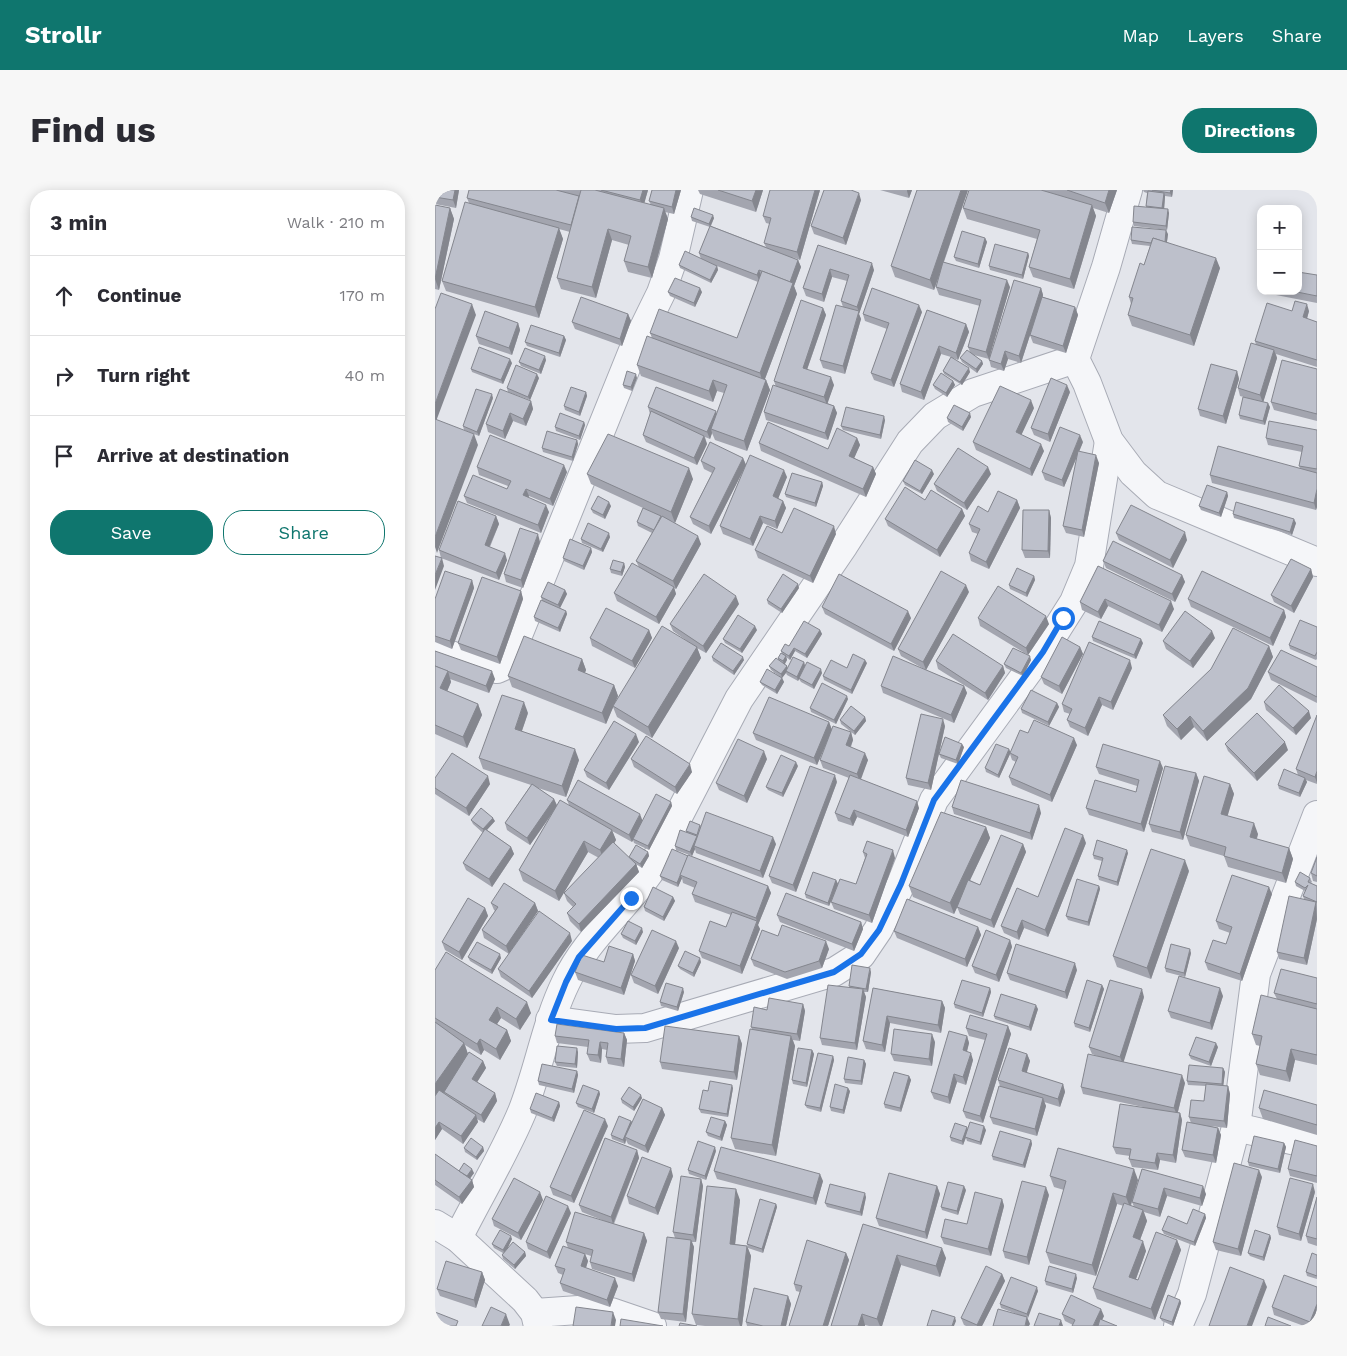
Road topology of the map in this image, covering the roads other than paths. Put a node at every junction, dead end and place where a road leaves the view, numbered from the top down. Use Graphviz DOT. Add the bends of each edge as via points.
graph roads {
  1 [pos="689,190"];
  2 [pos="1128,190"];
  3 [pos="1075,359"];
  4 [pos="1109,441"];
  5 [pos="1316,556"];
  6 [pos="435,650"];
  7 [pos="1317,815"];
  8 [pos="551,1020"];
  9 [pos="1236,1127"];
  10 [pos="1317,1146"];
  11 [pos="435,1224"];
  12 [pos="458,1238"];
  13 [pos="537,1319"];
  14 [pos="652,1326"];
  15 [pos="1178,1326"];
  1 -- 6 [label="street" via="673,259 661,293 633,348 505,665 488,667"];
  2 -- 3 [label="street"];
  3 -- 4 [label="street"];
  3 -- 8 [label="street" via="973,393 935,416 909,442 844,545 739,698 649,874 579,957"];
  4 -- 5 [label="street" via="1133,473 1157,495"];
  4 -- 8 [label="street" via="1089,566 1074,602 1043,652 934,800 879,930 861,954 834,972 645,1028 616,1029"];
  7 -- 9 [label="street" via="1256,974"];
  8 -- 12 [label="street" via="522,1112"];
  9 -- 10 [label="street"];
  9 -- 15 [label="street" via="1192,1294"];
  11 -- 12 [label="street"];
  12 -- 13 [label="street" via="525,1300"];
  13 -- 14 [label="street" via="593,1309"];
}
